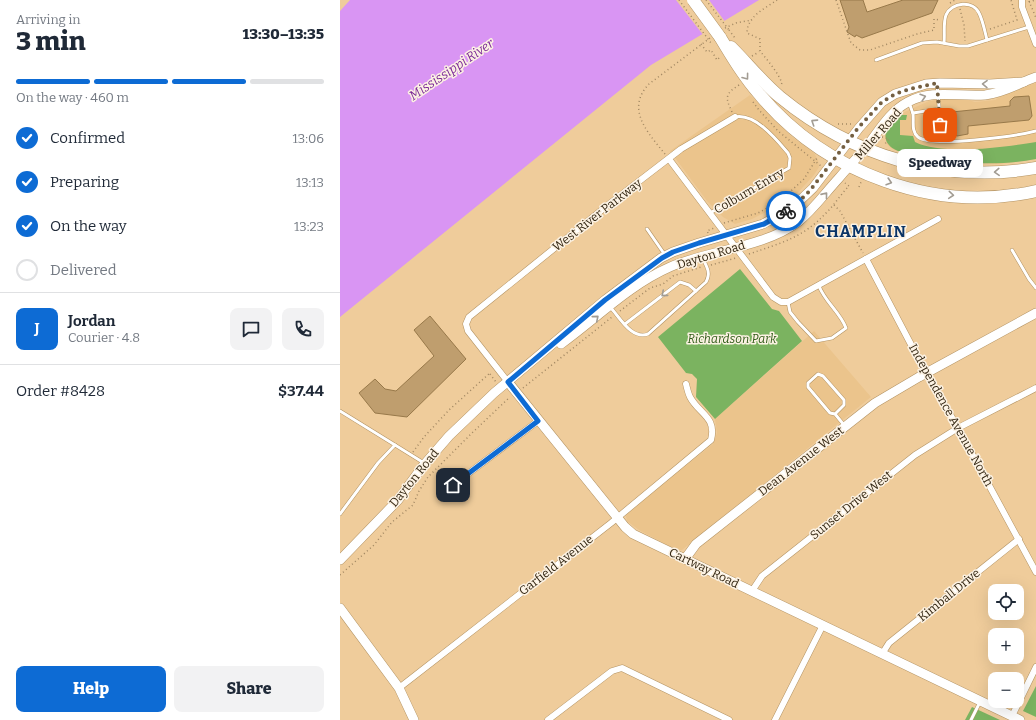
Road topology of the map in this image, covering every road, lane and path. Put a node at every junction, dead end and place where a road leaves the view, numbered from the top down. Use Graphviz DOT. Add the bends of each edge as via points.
graph roads {
  1 [pos="679,0"];
  2 [pos="693,0"];
  3 [pos="706,0"];
  4 [pos="777,0"];
  5 [pos="836,0"];
  6 [pos="956,0"];
  7 [pos="1010,0"];
  8 [pos="1035,0"];
  9 [pos="1026,1"];
  10 [pos="958,4"];
  11 [pos="947,5"];
  12 [pos="1036,18"];
  13 [pos="752,20"];
  14 [pos="940,20"];
  15 [pos="1029,27"];
  16 [pos="985,31"];
  17 [pos="719,35"];
  18 [pos="987,40"];
  19 [pos="944,43"];
  20 [pos="701,44"];
  21 [pos="1036,44"];
  22 [pos="965,46"];
  23 [pos="760,51"];
  24 [pos="722,56"];
  25 [pos="751,58"];
  26 [pos="876,60"];
  27 [pos="1036,77"];
  28 [pos="1024,82"];
  29 [pos="937,83"];
  30 [pos="739,85"];
  31 [pos="782,88"];
  32 [pos="937,93"];
  33 [pos="909,102"];
  34 [pos="756,105"];
  35 [pos="939,109"];
  36 [pos="913,113"];
  37 [pos="735,117"];
  38 [pos="835,122"];
  39 [pos="850,123"];
  40 [pos="1036,130"];
  41 [pos="942,140"];
  42 [pos="848,142"];
  43 [pos="864,149"];
  44 [pos="835,158"];
  45 [pos="669,159"];
  46 [pos="850,167"];
  47 [pos="1036,168"];
  48 [pos="849,186"];
  49 [pos="1036,191"];
  50 [pos="834,205"];
  51 [pos="710,213"];
  52 [pos="938,218"];
  53 [pos="820,220"];
  54 [pos="718,225"];
  55 [pos="647,229"];
  56 [pos="726,235"];
  57 [pos="736,248"];
  58 [pos="1012,250"];
  59 [pos="666,256"];
  60 [pos="702,257"];
  61 [pos="866,259"];
  62 [pos="819,286"];
  63 [pos="1036,288"];
  64 [pos="696,291"];
  65 [pos="788,302"];
  66 [pos="607,303"];
  67 [pos="1036,313"];
  68 [pos="467,322"];
  69 [pos="625,324"];
  70 [pos="497,367"];
  71 [pos="926,373"];
  72 [pos="508,382"];
  73 [pos="686,384"];
  74 [pos="1036,388"];
  75 [pos="509,397"];
  76 [pos="340,411"];
  77 [pos="835,414"];
  78 [pos="538,421"];
  79 [pos="845,426"];
  80 [pos="958,428"];
  81 [pos="395,445"];
  82 [pos="410,455"];
  83 [pos="425,464"];
  84 [pos="440,490"];
  85 [pos="340,514"];
  86 [pos="616,517"];
  87 [pos="1019,539"];
  88 [pos="685,559"];
  89 [pos="340,560"];
  90 [pos="1036,572"];
  91 [pos="340,575"];
  92 [pos="752,591"];
  93 [pos="340,608"];
  94 [pos="823,625"];
  95 [pos="882,654"];
  96 [pos="1036,667"];
  97 [pos="399,688"];
  98 [pos="980,701"];
  99 [pos="1016,718"];
  100 [pos="414,720"];
  101 [pos="548,720"];
  102 [pos="730,720"];
  103 [pos="775,720"];
  104 [pos="972,720"];
  1 -- 17 [label="path, bridge"];
  2 -- 17 [label="highway, bridge"];
  3 -- 17 [label="path, bridge"];
  4 -- 13 [label="path"];
  5 -- 14 [label="path" via="851,44 860,50 870,50 934,30 934,19"];
  6 -- 10 [label="path"];
  6 -- 11 [label="path"];
  7 -- 16 [label="path" via="1017,20"];
  8 -- 9 [label="path"];
  9 -- 12 [label="path"];
  9 -- 15 [label="street" via="1022,7"];
  10 -- 16 [label="lane" via="967,4 979,12"];
  10 -- 19 [label="lane" via="949,10 946,16"];
  10 -- 22 [label="path" via="964,24"];
  13 -- 17 [label="path" via="736,23"];
  13 -- 23 [label="path" via="747,33 760,39"];
  15 -- 18 [label="lane"];
  15 -- 21 [label="street"];
  16 -- 18 [label="lane"];
  17 -- 20 [label="path"];
  42 -- 17 [label="highway, one-way" via="779,96"];
  17 -- 44 [label="highway, one-way" via="737,66 765,101 805,138"];
  18 -- 22 [label="lane"];
  19 -- 22 [label="lane"];
  19 -- 26 [label="lane" via="922,43"];
  20 -- 24 [label="path" via="707,52 710,50 717,60"];
  20 -- 45 [label="path" via="649,84 638,100 638,111 648,132"];
  23 -- 25 [label="path"];
  23 -- 31 [label="path" via="778,75"];
  27 -- 28 [label="street, Miller Road"];
  28 -- 29 [label="street, Miller Road, one-way"];
  28 -- 32 [label="street, Miller Road" via="996,93"];
  29 -- 32 [label="lane"];
  29 -- 42 [label="street, Miller Road" via="910,89 886,100 871,113"];
  30 -- 37 [label="path" via="729,92 727,99"];
  33 -- 32 [label="street, Miller Road, one-way"];
  32 -- 35 [label="lane"];
  33 -- 36 [label="lane"];
  33 -- 43 [label="street, Miller Road" via="892,114"];
  34 -- 54 [label="path" via="778,131 814,162 804,179 780,201 758,213"];
  35 -- 36 [label="lane"];
  35 -- 41 [label="lane"];
  36 -- 41 [label="lane" via="914,132 919,138"];
  37 -- 45 [label="street, West River Parkway"];
  37 -- 51 [label="lane, Colburn Entry" via="746,117 756,122 788,153 789,168"];
  38 -- 39 [label="path" via="843,125"];
  40 -- 41 [label="lane" via="962,142"];
  42 -- 43 [label="highway"];
  42 -- 44 [label="street, Miller Road"];
  43 -- 46 [label="street, Miller Road"];
  47 -- 43 [label="highway, one-way" via="996,172 946,170 904,163"];
  44 -- 46 [label="highway"];
  44 -- 56 [label="street, Dayton Road" via="812,188 793,206 764,224"];
  45 -- 51 [label="street"];
  45 -- 68 [label="street, West River Parkway" via="473,314"];
  46 -- 49 [label="highway, one-way" via="899,185 940,194 983,197"];
  57 -- 46 [label="street, Dayton Road, one-way" via="798,222 824,198"];
  48 -- 50 [label="path"];
  50 -- 53 [label="path"];
  50 -- 61 [label="path" via="840,211"];
  51 -- 54 [label="street"];
  52 -- 61 [label="street"];
  54 -- 56 [label="street"];
  55 -- 59 [label="lane"];
  56 -- 57 [label="street"];
  56 -- 59 [label="street, Dayton Road"];
  57 -- 60 [label="street, Dayton Road"];
  57 -- 65 [label="street" via="773,297 781,302"];
  58 -- 63 [label="lane"];
  59 -- 66 [label="street, Dayton Road" via="649,265"];
  60 -- 64 [label="lane" via="709,277"];
  60 -- 66 [label="street, Dayton Road" via="682,262 653,275"];
  61 -- 62 [label="street"];
  61 -- 71 [label="street, Independence Avenue North"];
  62 -- 65 [label="street"];
  62 -- 65 [label="lane" via="846,328 832,338 816,341 810,337 790,312"];
  64 -- 69 [label="lane, one-way" via="680,282"];
  64 -- 69 [label="lane" via="648,334 637,335"];
  66 -- 69 [label="lane"];
  66 -- 72 [label="street, Dayton Road"];
  67 -- 71 [label="street, Dean Avenue West"];
  68 -- 70 [label="street, Cartway Road" via="468,331"];
  70 -- 72 [label="street, Cartway Road"];
  70 -- 82 [label="path" via="449,410"];
  71 -- 79 [label="street, Dean Avenue West" via="875,403"];
  71 -- 80 [label="street, Independence Avenue North"];
  72 -- 78 [label="street, Cartway Road"];
  72 -- 83 [label="street, Dayton Road" via="461,423"];
  73 -- 86 [label="street, Garfield Avenue" via="690,397 710,422 713,431 711,440"];
  74 -- 80 [label="street, Sunset Drive West"];
  75 -- 91 [label="path" via="428,477 418,491 413,505 392,522 374,545"];
  76 -- 81 [label="lane"];
  77 -- 77 [label="lane" via="844,406 844,400 823,376 818,374 808,382 808,387 830,413"];
  77 -- 79 [label="lane"];
  78 -- 84 [label="street" via="453,485"];
  78 -- 86 [label="street, Cartway Road"];
  79 -- 88 [label="street, Dean Avenue West" via="696,544"];
  80 -- 87 [label="street, Independence Avenue North"];
  80 -- 92 [label="street, Sunset Drive West" via="897,469 762,576"];
  81 -- 82 [label="lane"];
  81 -- 85 [label="lane" via="378,463"];
  82 -- 83 [label="lane"];
  83 -- 89 [label="street, Dayton Road" via="398,500"];
  86 -- 88 [label="street, Cartway Road" via="633,534"];
  86 -- 97 [label="street, Garfield Avenue"];
  87 -- 90 [label="street, Independence Avenue North"];
  87 -- 95 [label="street, Kimball Drive" via="889,643"];
  88 -- 92 [label="street, Cartway Road"];
  92 -- 94 [label="street, Cartway Road"];
  93 -- 97 [label="street"];
  94 -- 95 [label="street, Cartway Road"];
  94 -- 103 [label="street"];
  95 -- 98 [label="street, Cartway Road"];
  96 -- 99 [label="street"];
  97 -- 100 [label="street"];
  98 -- 99 [label="street, Cartway Road"];
  98 -- 104 [label="lane"];
  101 -- 102 [label="street" via="612,671 622,668"];
}
